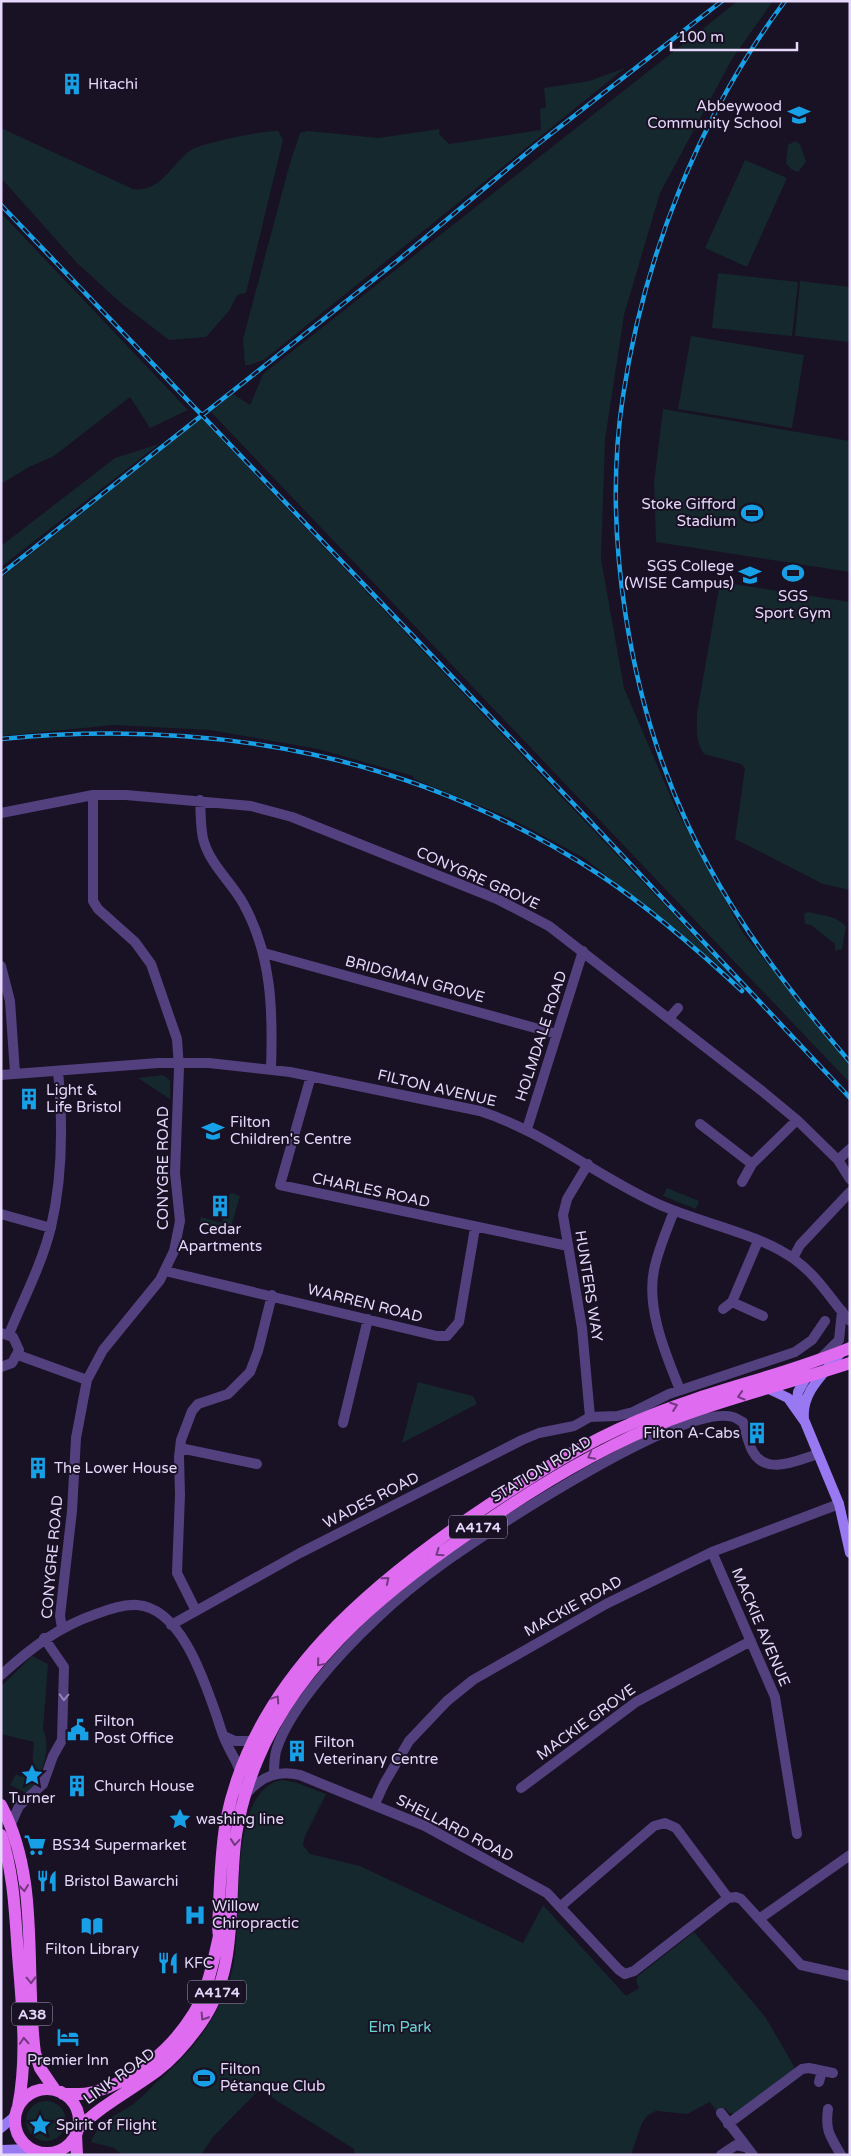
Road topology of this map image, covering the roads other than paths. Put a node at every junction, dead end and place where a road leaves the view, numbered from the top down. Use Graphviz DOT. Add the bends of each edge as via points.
graph roads {
  1 [pos="92,795"];
  2 [pos="200,800"];
  3 [pos="1,813"];
  4 [pos="583,952"];
  5 [pos="264,953"];
  6 [pos="1,966"];
  7 [pos="678,1008"];
  8 [pos="669,1018"];
  9 [pos="557,1034"];
  10 [pos="179,1063"];
  11 [pos="271,1069"];
  12 [pos="58,1071"];
  13 [pos="15,1073"];
  14 [pos="1,1075"];
  15 [pos="311,1076"];
  16 [pos="797,1120"];
  17 [pos="700,1124"];
  18 [pos="527,1129"];
  19 [pos="850,1149"];
  20 [pos="838,1160"];
  21 [pos="588,1164"];
  22 [pos="752,1164"];
  23 [pos="849,1175"];
  24 [pos="742,1182"];
  25 [pos="850,1193"];
  26 [pos="674,1210"];
  27 [pos="1,1214"];
  28 [pos="51,1228"];
  29 [pos="475,1228"];
  30 [pos="758,1241"];
  31 [pos="568,1246"];
  32 [pos="793,1258"];
  33 [pos="165,1271"];
  34 [pos="272,1295"];
  35 [pos="732,1302"];
  36 [pos="723,1309"];
  37 [pos="846,1309"];
  38 [pos="763,1316"];
  39 [pos="368,1318"];
  40 [pos="825,1321"];
  41 [pos="850,1321"];
  42 [pos="5,1334"];
  43 [pos="846,1350"];
  44 [pos="18,1355"];
  45 [pos="822,1358"];
  46 [pos="850,1363"];
  47 [pos="1,1366"];
  48 [pos="827,1370"];
  49 [pos="805,1377"];
  50 [pos="87,1380"];
  51 [pos="767,1388"];
  52 [pos="680,1390"];
  53 [pos="796,1408"];
  54 [pos="590,1417"];
  55 [pos="805,1422"];
  56 [pos="343,1423"];
  57 [pos="180,1448"];
  58 [pos="818,1454"];
  59 [pos="257,1464"];
  60 [pos="839,1504"];
  61 [pos="712,1552"];
  62 [pos="850,1553"];
  63 [pos="196,1611"];
  64 [pos="171,1625"];
  65 [pos="62,1628"];
  66 [pos="44,1638"];
  67 [pos="751,1641"];
  68 [pos="1,1674"];
  69 [pos="224,1736"];
  70 [pos="251,1741"];
  71 [pos="240,1769"];
  72 [pos="274,1774"];
  73 [pos="521,1788"];
  74 [pos="245,1794"];
  75 [pos="375,1804"];
  76 [pos="1,1805"];
  77 [pos="11,1824"];
  78 [pos="797,1834"];
  79 [pos="1,1835"];
  80 [pos="850,1855"];
  81 [pos="728,1898"];
  82 [pos="561,1906"];
  83 [pos="759,1919"];
  84 [pos="219,1936"];
  85 [pos="227,1953"];
  86 [pos="850,1976"];
  87 [pos="822,2071"];
  88 [pos="833,2073"];
  89 [pos="819,2082"];
  90 [pos="59,2092"];
  91 [pos="828,2109"];
  92 [pos="17,2111"];
  93 [pos="721,2113"];
  94 [pos="728,2124"];
  95 [pos="1,2128"];
  96 [pos="77,2132"];
  97 [pos="745,2147"];
  98 [pos="1,2150"];
  99 [pos="38,2152"];
  100 [pos="77,2155"];
  101 [pos="721,2155"];
  102 [pos="753,2155"];
  103 [pos="841,2155"];
  1 -- 2 [label="street, CONYGRE GROVE"];
  1 -- 3 [label="street, CONYGRE GROVE"];
  1 -- 10 [label="street, CONYGRE ROAD" via="93,901 135,942 151,964 176,1039"];
  2 -- 4 [label="street, CONYGRE GROVE" via="251,806 292,817 497,900 549,926"];
  2 -- 5 [label="street" via="204,842 213,861 243,903"];
  4 -- 8 [label="street, CONYGRE GROVE"];
  4 -- 9 [label="street, HOLMDALE ROAD"];
  5 -- 9 [label="street, BRIDGMAN GROVE"];
  5 -- 11 [label="street" via="271,990"];
  6 -- 13 [label="street" via="10,1001"];
  7 -- 8 [label="street"];
  8 -- 16 [label="street, CONYGRE GROVE"];
  9 -- 18 [label="street, HOLMDALE ROAD"];
  10 -- 11 [label="street, FILTON AVENUE" via="209,1062"];
  10 -- 12 [label="street, FILTON AVENUE"];
  10 -- 33 [label="street, CONYGRE ROAD" via="176,1172 180,1222 174,1251"];
  11 -- 15 [label="street, FILTON AVENUE"];
  12 -- 13 [label="street, FILTON AVENUE"];
  12 -- 28 [label="street" via="62,1116 60,1165"];
  13 -- 14 [label="street, FILTON AVENUE"];
  15 -- 18 [label="street, FILTON AVENUE" via="466,1108"];
  15 -- 29 [label="street, CHARLES ROAD" via="280,1185"];
  16 -- 20 [label="street, CONYGRE GROVE"];
  16 -- 22 [label="street"];
  17 -- 22 [label="street"];
  18 -- 21 [label="street, FILTON AVENUE"];
  19 -- 20 [label="street"];
  20 -- 23 [label="street, CONYGRE GROVE"];
  21 -- 26 [label="street, FILTON AVENUE" via="641,1196"];
  21 -- 31 [label="street, HUNTERS WAY" via="567,1199 563,1215"];
  22 -- 24 [label="street"];
  25 -- 32 [label="street" via="800,1245"];
  26 -- 30 [label="street, FILTON AVENUE"];
  26 -- 52 [label="street" via="654,1270 653,1291 662,1338"];
  27 -- 28 [label="street"];
  28 -- 42 [label="street"];
  29 -- 31 [label="street, CHARLES ROAD"];
  29 -- 39 [label="street, WARREN ROAD" via="459,1322 452,1333 437,1336"];
  30 -- 32 [label="street, FILTON AVENUE"];
  30 -- 35 [label="street"];
  31 -- 54 [label="street, HUNTERS WAY" via="582,1328"];
  32 -- 37 [label="street, FILTON AVENUE"];
  33 -- 34 [label="street, WARREN ROAD"];
  33 -- 50 [label="street, CONYGRE ROAD" via="103,1350"];
  34 -- 39 [label="street, WARREN ROAD"];
  34 -- 57 [label="street" via="250,1372 228,1394 198,1404 192,1411"];
  35 -- 36 [label="street"];
  35 -- 38 [label="street"];
  37 -- 41 [label="street, FILTON AVENUE"];
  37 -- 45 [label="street" via="839,1340"];
  39 -- 56 [label="street"];
  40 -- 52 [label="street, STATION ROAD" via="812,1340 795,1352"];
  42 -- 44 [label="street" via="16,1341"];
  43 -- 45 [label="main road, STATION ROAD / A4174"];
  43 -- 48 [label="street"];
  44 -- 47 [label="street" via="12,1363"];
  44 -- 50 [label="street"];
  45 -- 49 [label="street"];
  70 -- 45 [label="main road, STATION ROAD / A4174, one-way" via="290,1680 338,1625 389,1577 453,1529 566,1457 619,1429 691,1400"];
  46 -- 48 [label="main road, STATION ROAD / A4174"];
  48 -- 49 [label="main road, STATION ROAD / A4174"];
  48 -- 55 [label="street" via="807,1395"];
  49 -- 51 [label="main road, STATION ROAD / A4174"];
  49 -- 53 [label="street" via="798,1392"];
  50 -- 65 [label="street, CONYGRE ROAD" via="76,1438 72,1511 60,1616"];
  51 -- 53 [label="street" via="785,1396"];
  51 -- 74 [label="main road, STATION ROAD / A4174, one-way" via="670,1420 594,1454 433,1557 348,1632 305,1680 266,1741"];
  52 -- 54 [label="street, STATION ROAD" via="633,1412"];
  53 -- 55 [label="street"];
  54 -- 63 [label="street, WADES ROAD" via="574,1426 522,1440 300,1553"];
  55 -- 58 [label="street"];
  57 -- 59 [label="street"];
  57 -- 63 [label="street" via="177,1572"];
  58 -- 60 [label="street"];
  58 -- 72 [label="street, STATION ROAD" via="778,1466 765,1464 753,1453 743,1422 733,1416 718,1417 666,1432 595,1467 448,1560 374,1621 298,1707 276,1749"];
  60 -- 61 [label="street, MACKIE ROAD"];
  60 -- 62 [label="street"];
  61 -- 67 [label="street, MACKIE AVENUE"];
  61 -- 75 [label="street, MACKIE ROAD" via="606,1604 473,1680 409,1742"];
  63 -- 64 [label="street, WADES ROAD"];
  64 -- 65 [label="street" via="156,1612 137,1605 118,1606"];
  64 -- 69 [label="street" via="196,1660"];
  65 -- 66 [label="street"];
  66 -- 68 [label="street"];
  66 -- 77 [label="street, one-way" via="64,1667 62,1740 44,1784 20,1806"];
  67 -- 73 [label="street, MACKIE GROVE" via="636,1702"];
  67 -- 78 [label="street, MACKIE AVENUE" via="775,1697"];
  69 -- 70 [label="street" via="235,1741"];
  69 -- 71 [label="street"];
  70 -- 71 [label="main road, A4174"];
  71 -- 84 [label="main road, A4174" via="223,1836"];
  72 -- 74 [label="street" via="255,1783"];
  72 -- 75 [label="street, SHELLARD ROAD" via="285,1771 300,1775"];
  74 -- 85 [label="main road, LINK ROAD / A4174, one-way" via="236,1837"];
  75 -- 82 [label="street, SHELLARD ROAD" via="460,1845 547,1893"];
  76 -- 77 [label="main road, A38"];
  77 -- 90 [label="main road, A38, one-way" via="22,1871 35,2053 40,2068"];
  92 -- 79 [label="main road, A38, one-way" via="25,2067 20,1974 12,1880"];
  80 -- 83 [label="street"];
  81 -- 82 [label="street, SHELLARD ROAD" via="626,1974"];
  81 -- 82 [label="street" via="676,1828 665,1823 654,1826"];
  81 -- 83 [label="street" via="741,1899"];
  83 -- 86 [label="street" via="801,1966"];
  84 -- 85 [label="main road, A4174"];
  84 -- 90 [label="main road, LINK ROAD / A4174" via="194,2013 154,2059 125,2080 91,2093"];
  85 -- 96 [label="main road, LINK ROAD / A4174, one-way" via="211,2007 188,2040 160,2069 93,2113"];
  87 -- 88 [label="street"];
  87 -- 89 [label="street"];
  87 -- 94 [label="street" via="809,2068 796,2072"];
  90 -- 92 [label="main road" via="34,2092 25,2098"];
  90 -- 96 [label="main road" via="76,2109 79,2120"];
  91 -- 103 [label="street" via="826,2125"];
  92 -- 95 [label="street"];
  92 -- 99 [label="main road" via="18,2135"];
  93 -- 94 [label="street"];
  94 -- 97 [label="street"];
  96 -- 99 [label="main road" via="64,2148 56,2152"];
  96 -- 100 [label="main road"];
  97 -- 101 [label="street" via="736,2145"];
  97 -- 102 [label="street"];
  98 -- 99 [label="street"];
}
